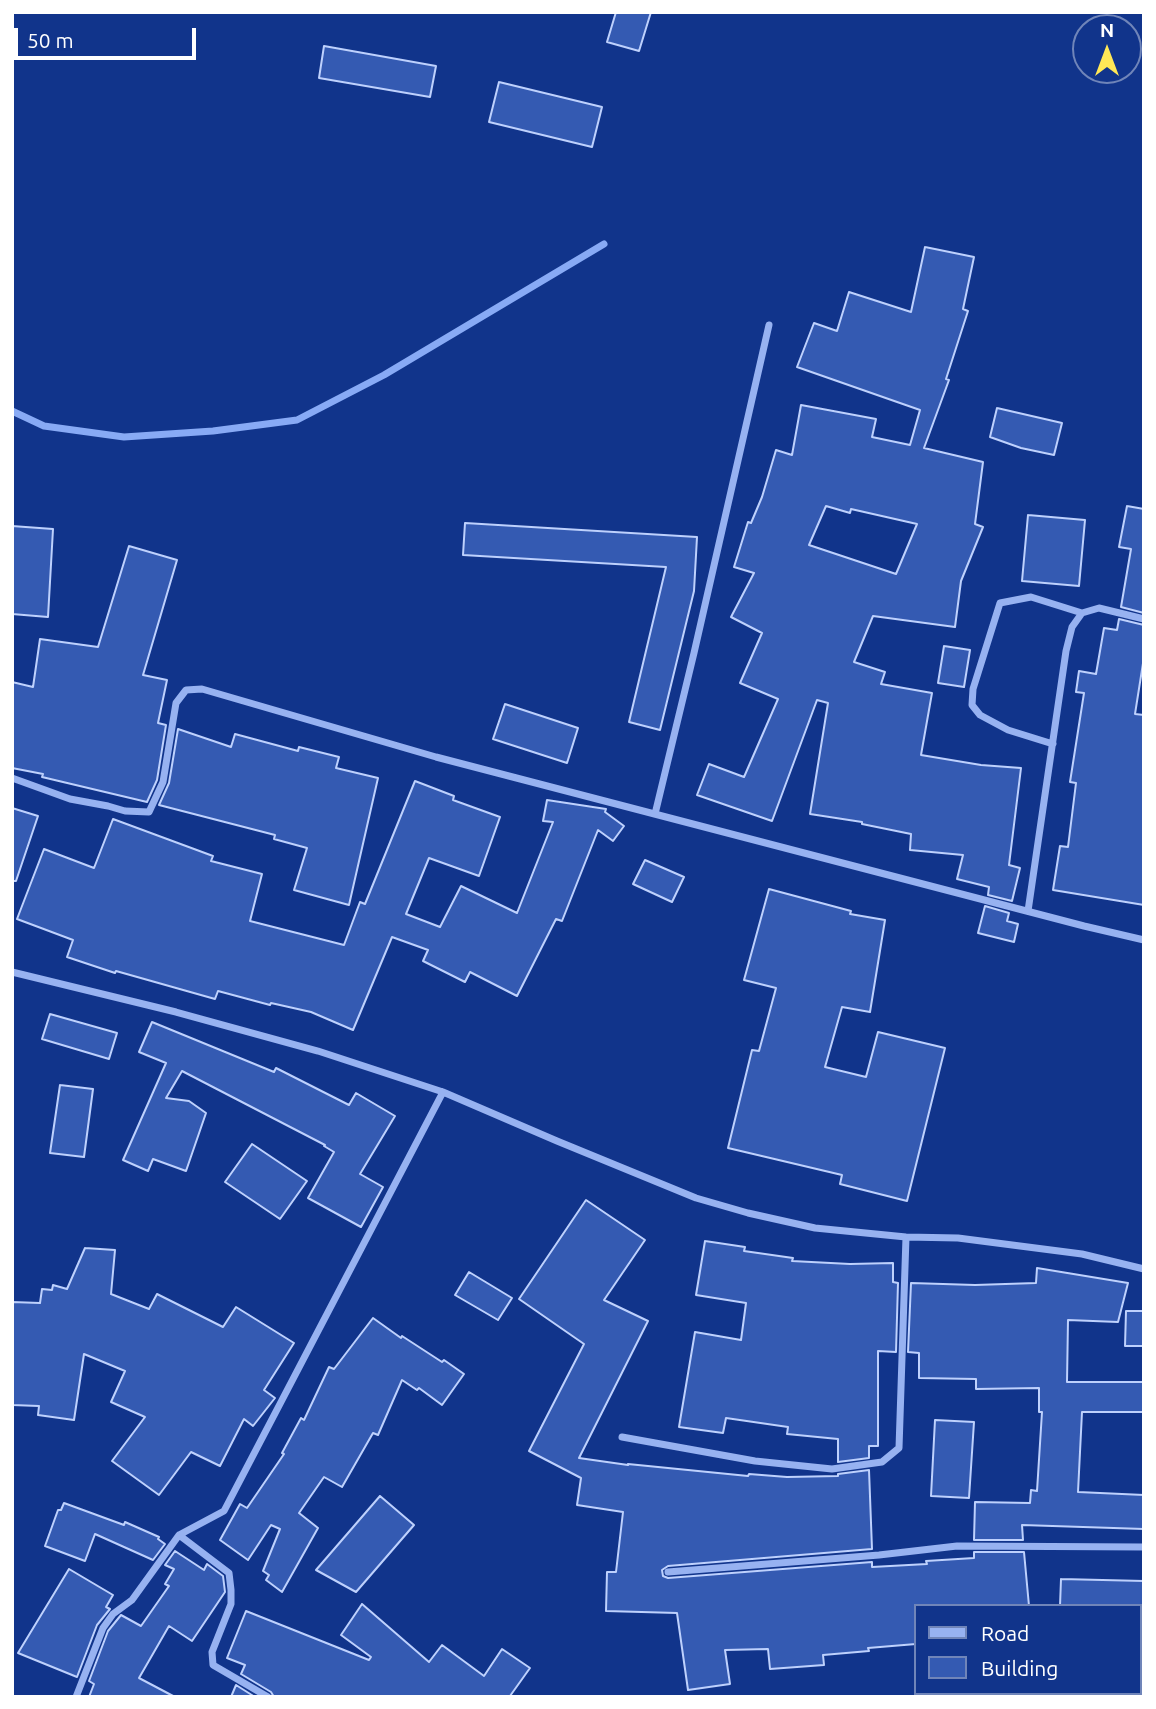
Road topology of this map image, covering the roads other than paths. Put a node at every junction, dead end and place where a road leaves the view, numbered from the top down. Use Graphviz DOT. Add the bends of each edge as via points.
graph roads {
  1 [pos="769,325"];
  2 [pos="1082,613"];
  3 [pos="1144,619"];
  4 [pos="1053,744"];
  5 [pos="12,778"];
  6 [pos="655,814"];
  7 [pos="1028,911"];
  8 [pos="1144,940"];
  9 [pos="12,972"];
  10 [pos="443,1092"];
  11 [pos="906,1237"];
  12 [pos="1144,1269"];
  13 [pos="622,1437"];
  14 [pos="179,1535"];
  15 [pos="1144,1547"];
  16 [pos="668,1572"];
  17 [pos="76,1697"];
  18 [pos="268,1697"];
  1 -- 6 [label="street"];
  2 -- 3 [label="street" via="1099,608"];
  2 -- 4 [label="street" via="1069,639"];
  2 -- 4 [label="street" via="1031,597 1000,603 973,689 972,705 980,716"];
  4 -- 7 [label="street"];
  5 -- 6 [label="street" via="70,799 149,812 163,782 176,703 186,690 202,689"];
  6 -- 7 [label="street"];
  7 -- 8 [label="street"];
  9 -- 10 [label="street" via="318,1051"];
  10 -- 11 [label="street" via="696,1198 815,1228"];
  10 -- 14 [label="street" via="223,1511"];
  11 -- 12 [label="street" via="958,1238 1082,1254"];
  11 -- 13 [label="street" via="900,1448 882,1462 832,1469 755,1461"];
  14 -- 17 [label="street" via="132,1600 103,1628"];
  14 -- 18 [label="street" via="229,1573 231,1604 212,1652 213,1665"];
  15 -- 16 [label="street" via="957,1546"];
}
